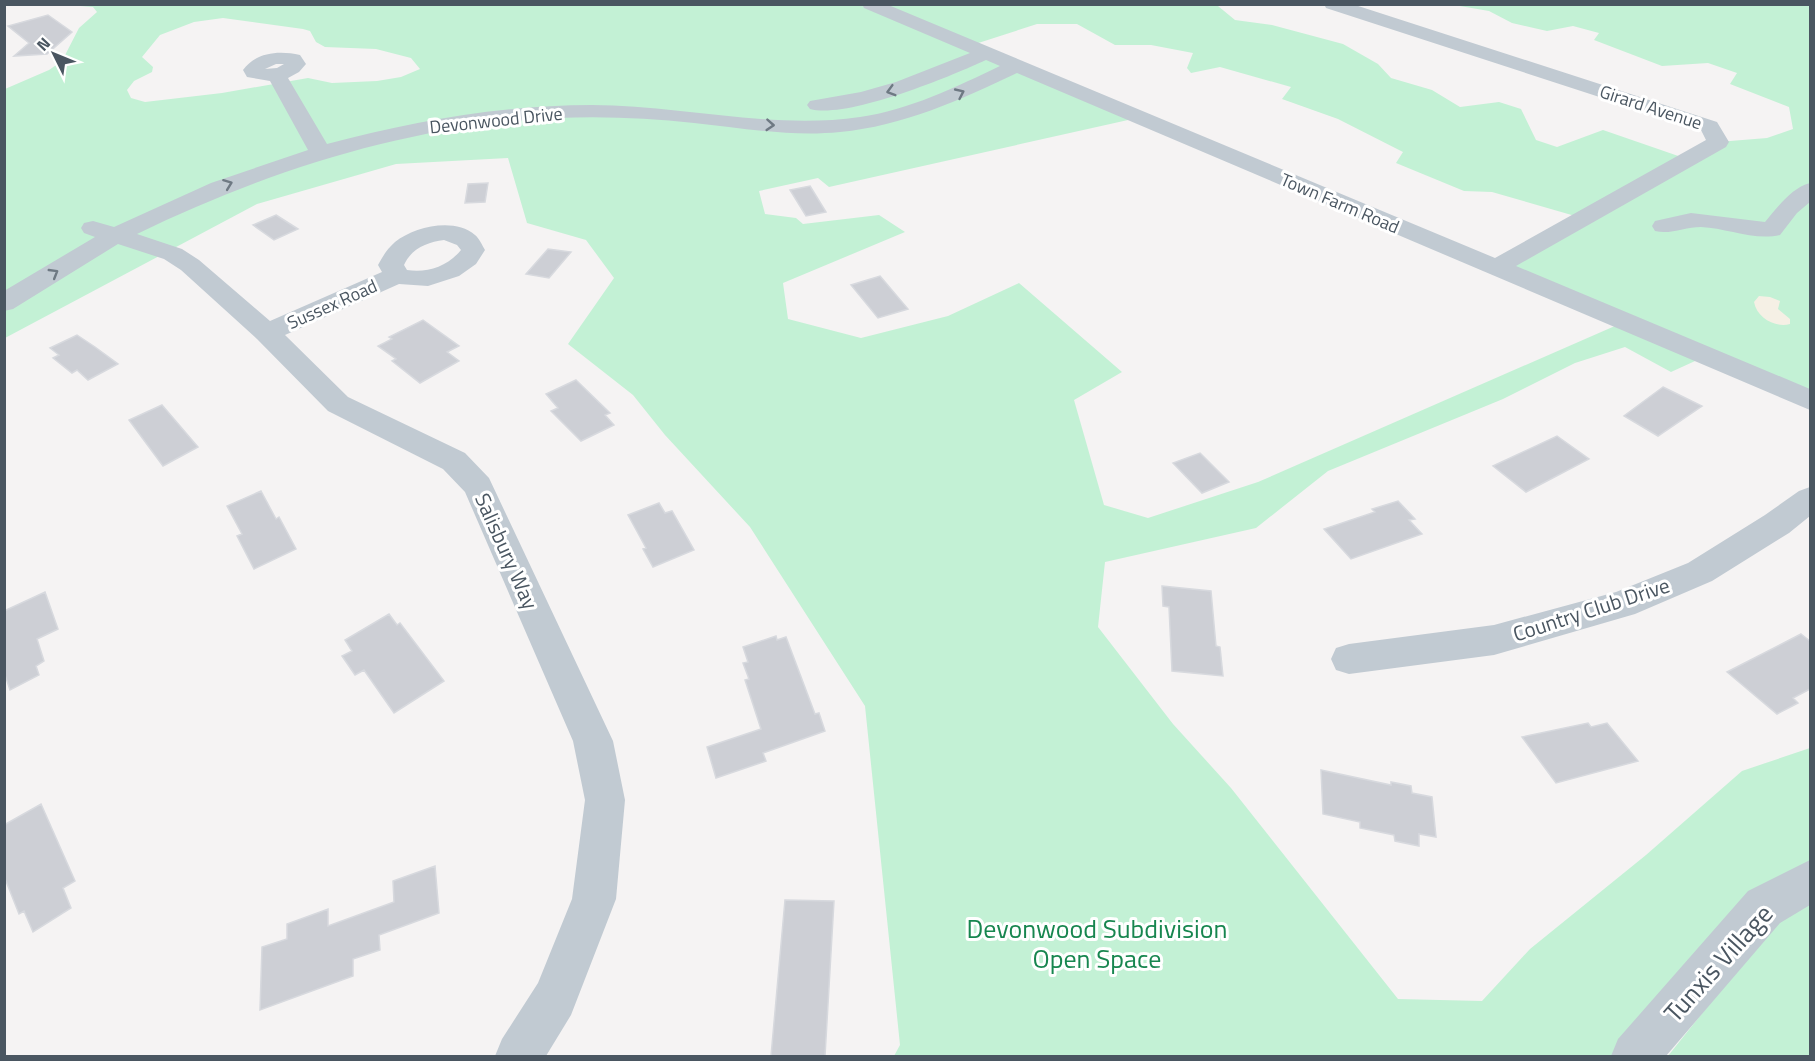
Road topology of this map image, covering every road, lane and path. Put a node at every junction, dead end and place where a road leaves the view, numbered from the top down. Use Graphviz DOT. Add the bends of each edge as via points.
graph roads {
  1 [pos="870,4"];
  2 [pos="1332,4"];
  3 [pos="984,54"];
  4 [pos="1014,67"];
  5 [pos="276,74"];
  6 [pos="316,145"];
  7 [pos="1810,190"];
  8 [pos="1664,226"];
  9 [pos="105,232"];
  10 [pos="1495,268"];
  11 [pos="397,275"];
  12 [pos="4,279"];
  13 [pos="4,303"];
  14 [pos="267,333"];
  15 [pos="1810,400"];
  16 [pos="1810,499"];
  17 [pos="1348,660"];
  18 [pos="1810,881"];
  19 [pos="519,1056"];
  20 [pos="1635,1056"];
  1 -- 3 [label="street, Town Farm Road"];
  2 -- 10 [label="street, Girard Avenue" via="1710,126 1718,142"];
  3 -- 4 [label="street, Town Farm Road"];
  3 -- 6 [label="street, Devonwood Drive, one-way" via="892,92 843,103 762,108 589,102 541,105 392,121"];
  6 -- 4 [label="street, Devonwood Drive, one-way" via="542,112 633,112 795,127 840,126 929,106"];
  4 -- 10 [label="street, Town Farm Road"];
  5 -- 6 [label="street"];
  6 -- 9 [label="street, Devonwood Drive"];
  7 -- 8 [label="street" via="1771,230 1707,219 1676,220"];
  9 -- 12 [label="street, Devonwood Drive"];
  13 -- 9 [label="street, Devonwood Drive, one-way"];
  9 -- 14 [label="street, Salisbury Way" via="173,254"];
  10 -- 15 [label="street, Town Farm Road"];
  11 -- 14 [label="street, Sussex Road"];
  14 -- 19 [label="street, Salisbury Way" via="338,404 454,460 478,486 593,741 605,800 594,899 555,999"];
  16 -- 17 [label="street, Country Club Drive" via="1700,572 1623,604 1494,640"];
  18 -- 20 [label="street, Tunxis Village" via="1764,907"];
}
